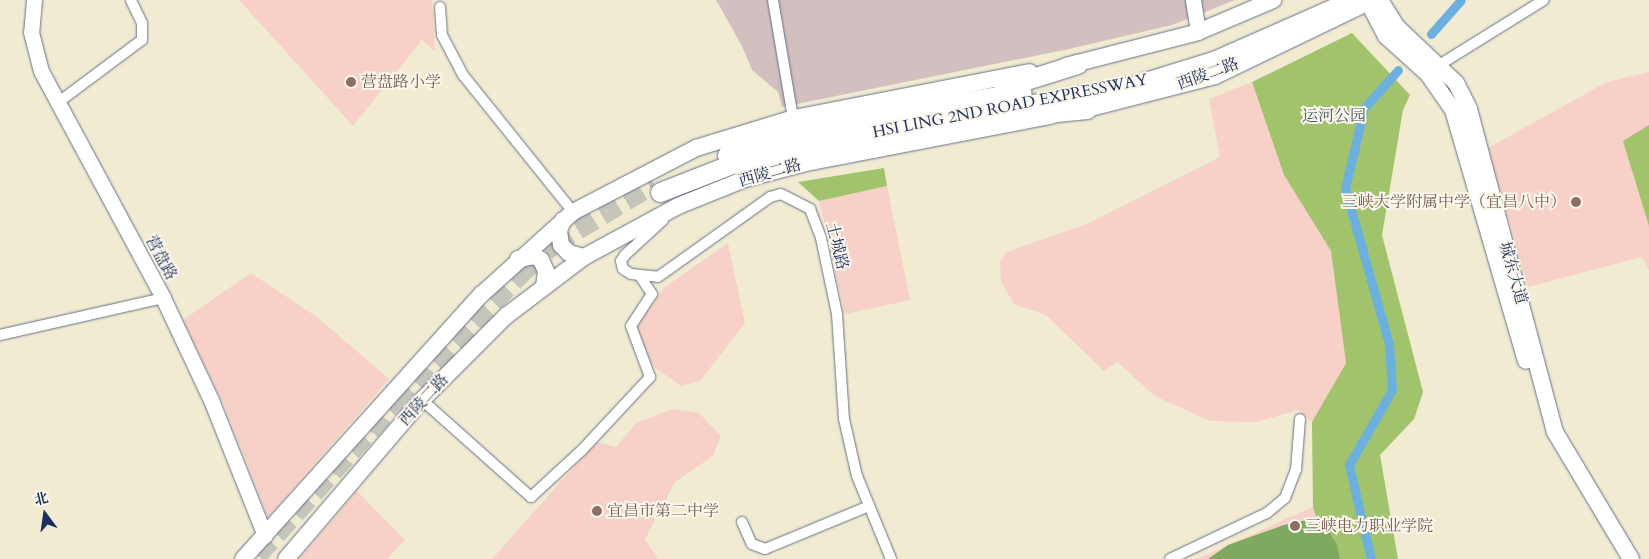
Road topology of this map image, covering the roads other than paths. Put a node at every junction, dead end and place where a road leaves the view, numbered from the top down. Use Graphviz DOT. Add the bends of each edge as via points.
graph roads {
  1 [pos="34,0"];
  2 [pos="132,0"];
  3 [pos="773,0"];
  4 [pos="1193,0"];
  5 [pos="1273,0"];
  6 [pos="1329,0"];
  7 [pos="1368,0"];
  8 [pos="1544,0"];
  9 [pos="440,7"];
  10 [pos="1198,32"];
  11 [pos="1077,64"];
  12 [pos="1439,65"];
  13 [pos="1043,95"];
  14 [pos="56,104"];
  15 [pos="941,104"];
  16 [pos="1087,109"];
  17 [pos="794,118"];
  18 [pos="866,133"];
  19 [pos="678,206"];
  20 [pos="568,216"];
  21 [pos="584,257"];
  22 [pos="518,259"];
  23 [pos="640,276"];
  24 [pos="544,287"];
  25 [pos="163,298"];
  26 [pos="0,335"];
  27 [pos="422,400"];
  28 [pos="1300,419"];
  29 [pos="869,506"];
  30 [pos="742,522"];
  31 [pos="265,536"];
  32 [pos="242,559"];
  33 [pos="286,559"];
  34 [pos="891,559"];
  35 [pos="1170,559"];
  36 [pos="1621,559"];
  37 [pos="1632,559"];
  1 -- 14 [label="street, 营盘路" via="31,32 34,50"];
  2 -- 14 [label="street" via="142,23 142,40"];
  3 -- 17 [label="street"];
  4 -- 10 [label="street"];
  5 -- 10 [label="main road, 西陵二路"];
  6 -- 13 [label="highway, HSI LING 2ND ROAD EXPRESSWAY" via="1209,52"];
  7 -- 12 [label="main road, 城东大道"];
  7 -- 13 [label="highway, HSI LING 2ND ROAD EXPRESSWAY" via="1216,60 1132,86"];
  7 -- 16 [label="main road, 西陵二路" via="1215,76"];
  7 -- 36 [label="main road, 城东大道" via="1386,36 1428,74 1453,110 1547,436"];
  8 -- 12 [label="street"];
  9 -- 20 [label="street" via="442,35 463,75"];
  10 -- 11 [label="main road, 西陵二路"];
  11 -- 15 [label="highway"];
  11 -- 17 [label="main road, 西陵二路"];
  12 -- 37 [label="main road, 城东大道" via="1456,83 1469,109 1555,432"];
  13 -- 15 [label="highway, HSI LING 2ND ROAD EXPRESSWAY"];
  13 -- 18 [label="highway, HSI LING 2ND ROAD EXPRESSWAY"];
  14 -- 25 [label="street, 营盘路"];
  15 -- 18 [label="highway, HSI LING 2ND ROAD EXPRESSWAY" via="839,122 758,142 657,188 737,162"];
  16 -- 18 [label="highway"];
  16 -- 19 [label="main road, 西陵二路" via="806,163 745,179"];
  17 -- 20 [label="main road, 西陵二路" via="696,148"];
  19 -- 21 [label="main road, 西陵二路"];
  19 -- 23 [label="street" via="621,261 623,269"];
  20 -- 21 [label="main road" via="559,232 561,245 569,253"];
  20 -- 22 [label="main road, 西陵二路"];
  21 -- 24 [label="main road, 西陵二路"];
  22 -- 24 [label="main road" via="535,256 542,260 546,271"];
  22 -- 31 [label="main road, 西陵二路" via="438,342"];
  23 -- 27 [label="street" via="652,294 631,326 650,378 582,450 531,497"];
  23 -- 29 [label="street, 土城路" via="658,278 770,196 781,194 810,209 821,238 838,314 844,420 857,476"];
  24 -- 27 [label="main road, 西陵二路" via="506,316"];
  25 -- 26 [label="street"];
  25 -- 31 [label="street, 营盘路" via="211,400"];
  27 -- 33 [label="main road, 西陵二路"];
  28 -- 35 [label="street" via="1296,470 1285,498 1267,512"];
  29 -- 30 [label="street" via="765,549 752,544"];
  29 -- 34 [label="street, 土城路"];
  31 -- 32 [label="main road, 西陵二路"];
}
